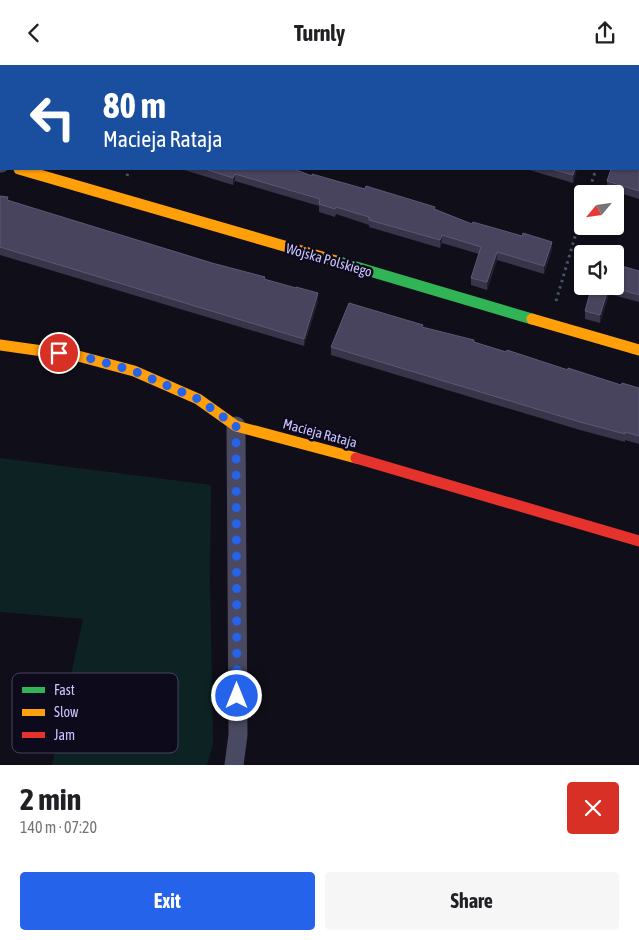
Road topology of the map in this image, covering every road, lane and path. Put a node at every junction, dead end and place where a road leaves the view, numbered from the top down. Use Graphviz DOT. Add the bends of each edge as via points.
graph roads {
  1 [pos="22,170"];
  2 [pos="596,170"];
  3 [pos="591,185"];
  4 [pos="575,235"];
  5 [pos="549,324"];
  6 [pos="0,345"];
  7 [pos="639,350"];
  8 [pos="236,426"];
  9 [pos="639,541"];
  10 [pos="234,765"];
  1 -- 5 [label="street, Wojska Polskiego"];
  2 -- 3 [label="path"];
  4 -- 5 [label="path"];
  5 -- 7 [label="street, Wojska Polskiego"];
  6 -- 8 [label="street, Macieja Rataja" via="78,355 134,371 198,399"];
  8 -- 9 [label="street, Macieja Rataja"];
  8 -- 10 [label="street" via="238,735"];
}
